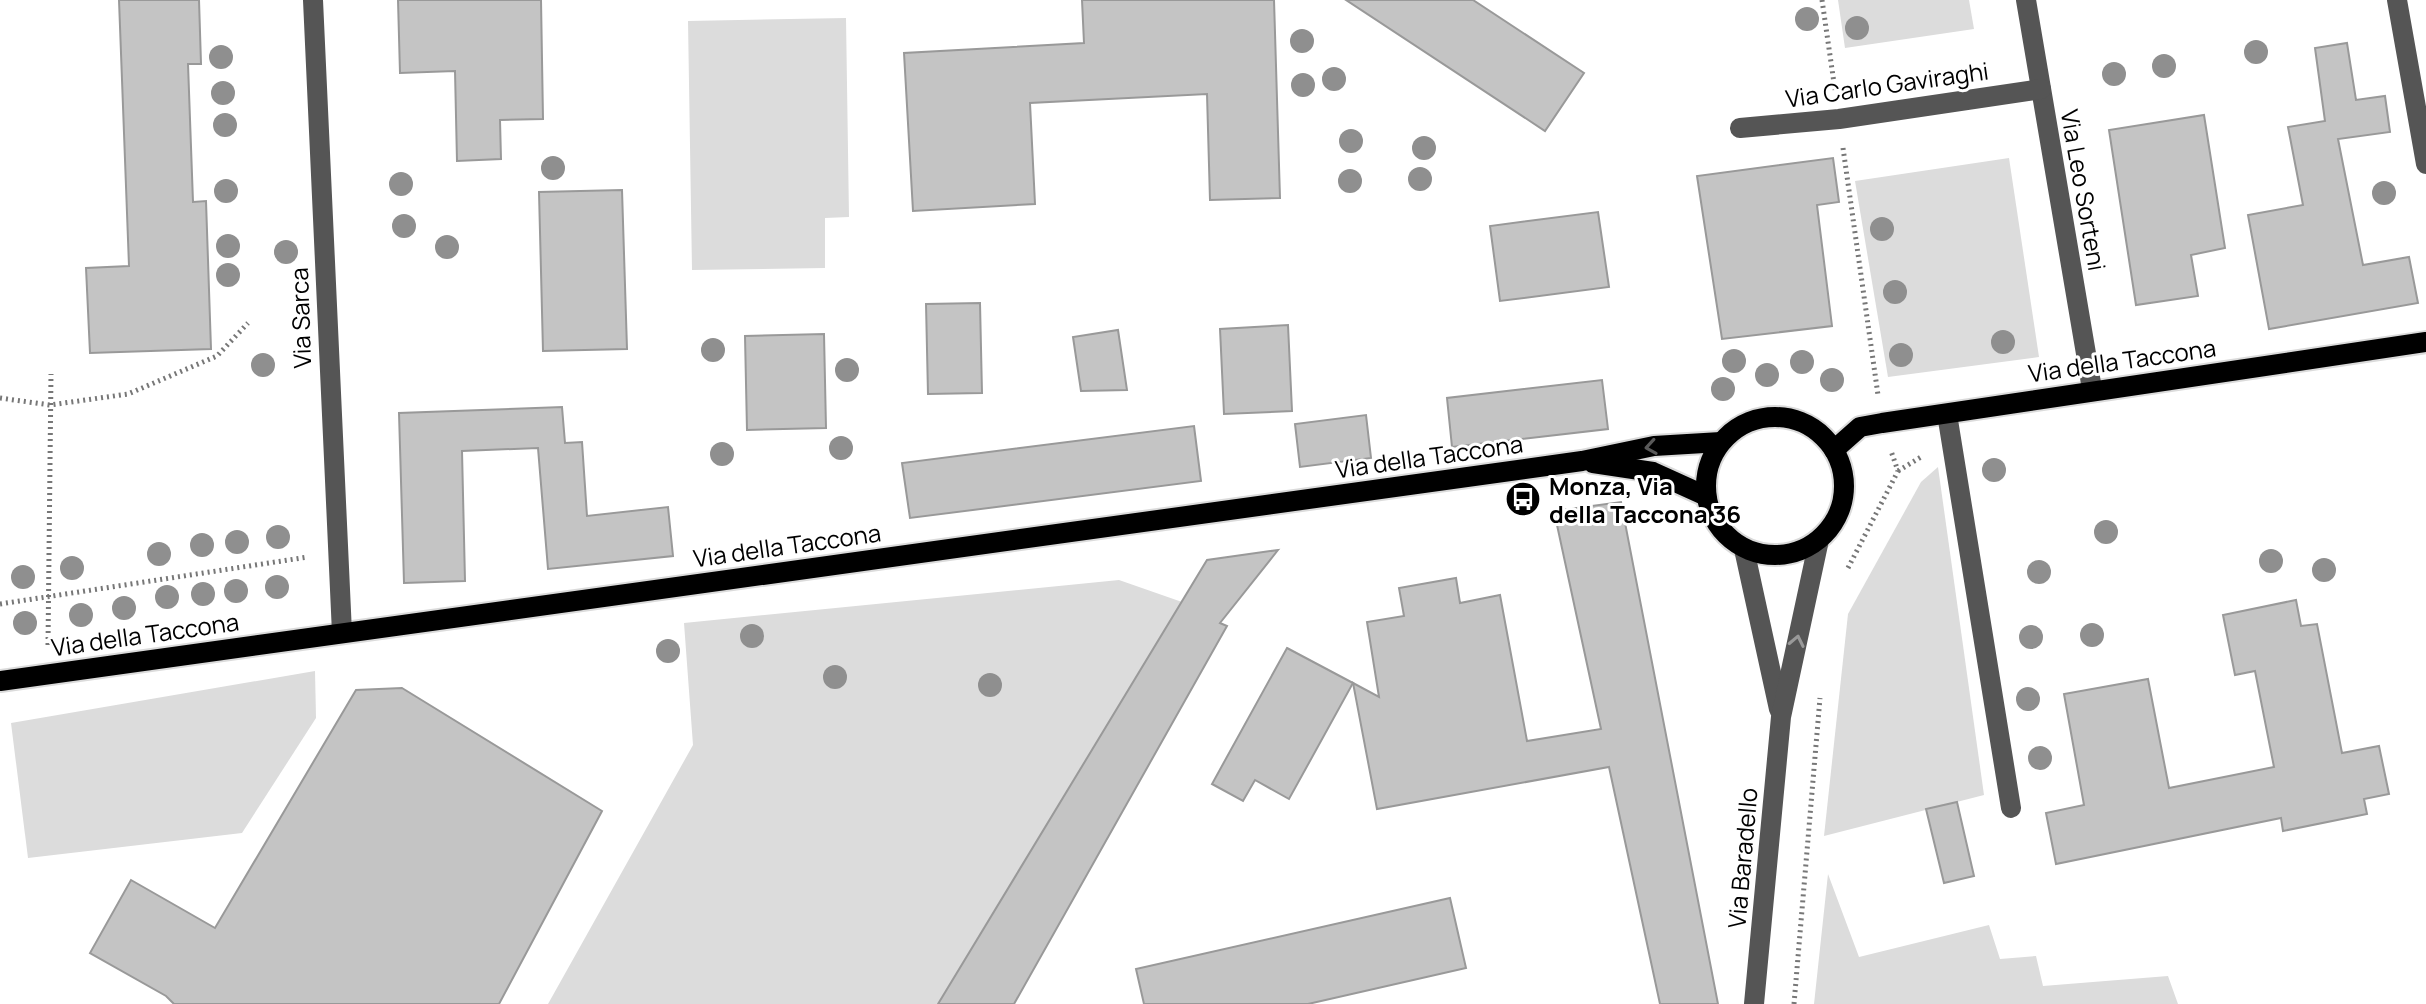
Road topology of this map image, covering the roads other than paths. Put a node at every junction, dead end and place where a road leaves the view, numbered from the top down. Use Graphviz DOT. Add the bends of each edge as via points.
graph roads {
  1 [pos="313,0"];
  2 [pos="2026,0"];
  3 [pos="2397,0"];
  4 [pos="2041,89"];
  5 [pos="1740,128"];
  6 [pos="2426,164"];
  7 [pos="2426,342"];
  8 [pos="2092,389"];
  9 [pos="1947,414"];
  10 [pos="1721,442"];
  11 [pos="1834,450"];
  12 [pos="1582,461"];
  13 [pos="1706,496"];
  14 [pos="1819,540"];
  15 [pos="1744,549"];
  16 [pos="342,633"];
  17 [pos="0,681"];
  18 [pos="1781,717"];
  19 [pos="2011,808"];
  20 [pos="1754,1004"];
  1 -- 16 [label="street, Via Sarca"];
  2 -- 4 [label="street, Via Leo Sorteni"];
  3 -- 6 [label="street"];
  4 -- 5 [label="street, Via Carlo Gaviraghi"];
  4 -- 8 [label="street, Via Leo Sorteni"];
  7 -- 8 [label="main road, Via della Taccona"];
  8 -- 9 [label="main road, Via della Taccona"];
  9 -- 11 [label="main road, Via della Taccona" via="1860,427"];
  9 -- 19 [label="street"];
  10 -- 11 [label="main road, Via della Taccona" via="1737,427 1780,416 1811,427"];
  10 -- 12 [label="main road, Via della Taccona, one-way" via="1654,446"];
  10 -- 13 [label="main road" via="1711,458"];
  11 -- 14 [label="main road" via="1845,488 1833,526"];
  12 -- 13 [label="main road, Via della Taccona" via="1653,472"];
  12 -- 16 [label="main road, Via della Taccona"];
  13 -- 15 [label="main road" via="1725,536"];
  14 -- 15 [label="main road" via="1782,555"];
  18 -- 14 [label="street, Via Baradello, one-way"];
  15 -- 18 [label="street, Via Baradello"];
  16 -- 17 [label="main road, Via della Taccona"];
  18 -- 20 [label="street, Via Baradello"];
}
